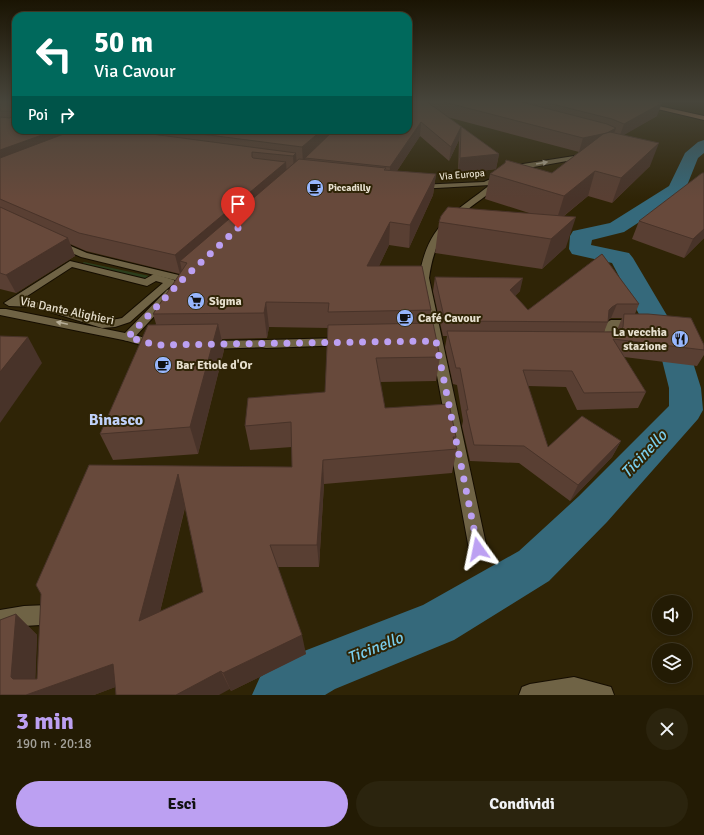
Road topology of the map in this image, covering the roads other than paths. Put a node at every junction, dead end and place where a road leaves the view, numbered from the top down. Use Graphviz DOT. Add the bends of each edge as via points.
graph roads {
  1 [pos="594,154"];
  2 [pos="497,180"];
  3 [pos="452,186"];
  4 [pos="411,188"];
  5 [pos="475,200"];
  6 [pos="49,239"];
  7 [pos="8,303"];
  8 [pos="0,312"];
  9 [pos="645,325"];
  10 [pos="128,337"];
  11 [pos="432,341"];
  12 [pos="452,341"];
  13 [pos="351,342"];
  14 [pos="605,342"];
  15 [pos="164,345"];
  16 [pos="195,345"];
  17 [pos="478,549"];
  18 [pos="0,620"];
  19 [pos="48,637"];
  20 [pos="530,695"];
  21 [pos="603,695"];
  2 -- 1 [label="street, Via Europa, one-way" via="526,166"];
  2 -- 3 [label="street, Via Europa" via="475,185"];
  2 -- 5 [label="street" via="496,184"];
  3 -- 4 [label="street, Via Europa"];
  3 -- 5 [label="street" via="472,193"];
  5 -- 11 [label="street" via="443,226 436,236 425,265 424,278"];
  6 -- 10 [label="street" via="84,256 186,276"];
  7 -- 7 [label="street" via="35,304 102,324 115,323 126,320 170,282 154,277 147,283 70,264"];
  10 -- 8 [label="street, Via Dante Alighieri, one-way"];
  9 -- 14 [label="street" via="611,324"];
  10 -- 15 [label="street, Via Dante Alighieri"];
  11 -- 12 [label="street"];
  11 -- 17 [label="street"];
  13 -- 16 [label="street"];
  18 -- 19 [label="street" via="49,615"];
  20 -- 21 [label="street" via="574,688"];
}
